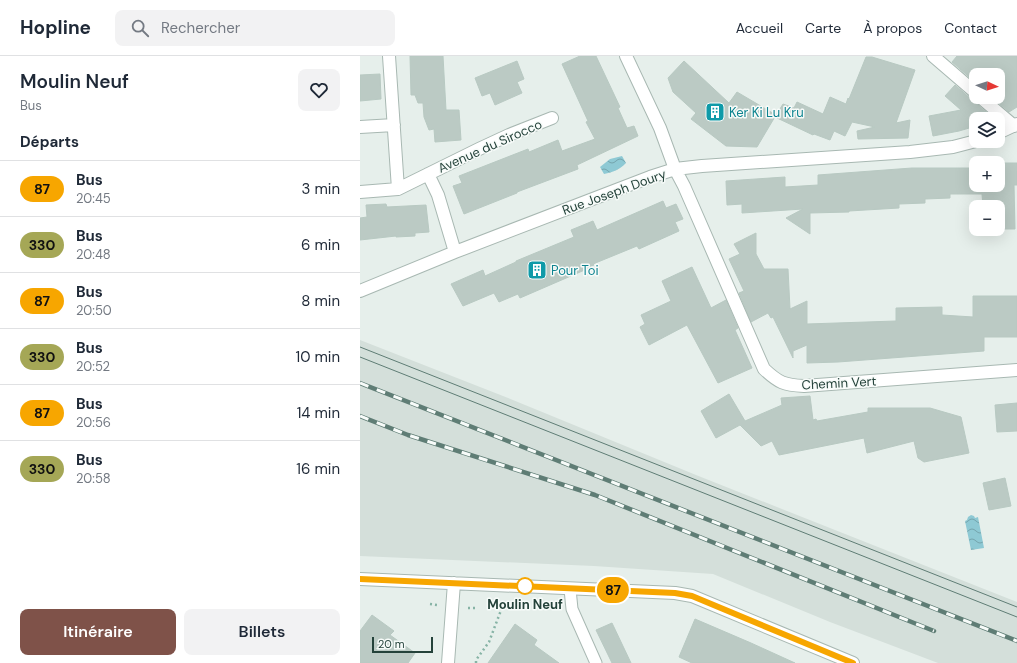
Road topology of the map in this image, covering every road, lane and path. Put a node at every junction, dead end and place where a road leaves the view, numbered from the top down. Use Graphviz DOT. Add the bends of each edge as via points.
graph roads {
  1 [pos="390,56"];
  2 [pos="626,56"];
  3 [pos="933,56"];
  4 [pos="969,87"];
  5 [pos="989,104"];
  6 [pos="552,118"];
  7 [pos="394,125"];
  8 [pos="1015,125"];
  9 [pos="360,126"];
  10 [pos="1005,130"];
  11 [pos="969,143"];
  12 [pos="675,169"];
  13 [pos="428,174"];
  14 [pos="398,189"];
  15 [pos="360,192"];
  16 [pos="455,252"];
  17 [pos="360,291"];
  18 [pos="1017,370"];
  19 [pos="360,579"];
  20 [pos="454,583"];
  21 [pos="491,585"];
  22 [pos="570,589"];
  23 [pos="448,663"];
  24 [pos="476,663"];
  25 [pos="596,663"];
  26 [pos="853,663"];
  1 -- 7 [label="street"];
  2 -- 12 [label="street, Chemin Vert" via="664,137"];
  3 -- 4 [label="street"];
  5 -- 8 [label="street"];
  6 -- 13 [label="street, Avenue du Sirocco"];
  7 -- 9 [label="street"];
  7 -- 14 [label="street"];
  8 -- 10 [label="street"];
  11 -- 12 [label="street, Rue Joseph Doury" via="910,152"];
  12 -- 16 [label="street, Rue Joseph Doury" via="650,176"];
  12 -- 18 [label="street, Chemin Vert" via="764,369 782,383 804,386"];
  13 -- 14 [label="street, Avenue du Sirocco"];
  13 -- 16 [label="street, Avenue du Sirocco" via="438,195"];
  14 -- 15 [label="street, Avenue du Sirocco"];
  16 -- 17 [label="street, Rue Joseph Doury"];
  19 -- 20 [label="street"];
  20 -- 21 [label="street"];
  20 -- 23 [label="street"];
  21 -- 22 [label="street"];
  21 -- 24 [label="path" via="490,604 502,605 489,642"];
  22 -- 25 [label="lane" via="572,610"];
  22 -- 26 [label="street" via="675,593 692,596"];
}
